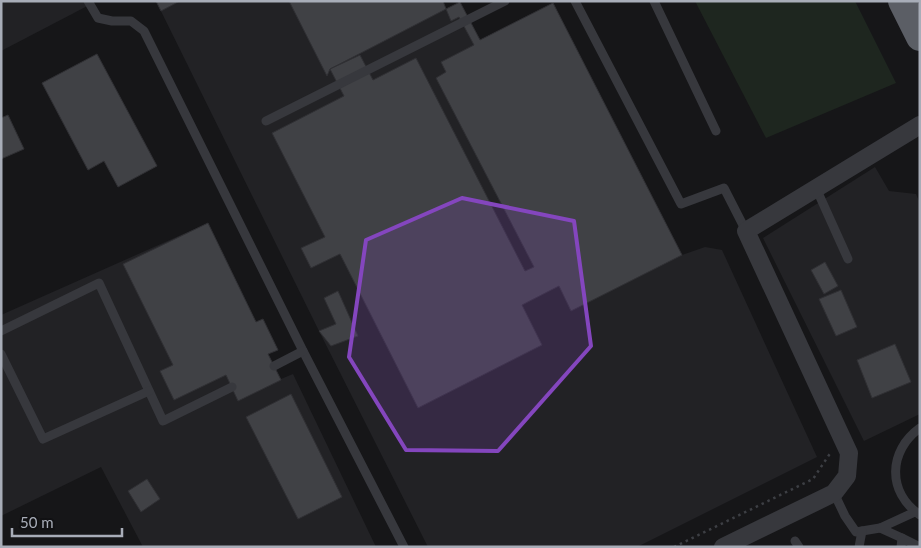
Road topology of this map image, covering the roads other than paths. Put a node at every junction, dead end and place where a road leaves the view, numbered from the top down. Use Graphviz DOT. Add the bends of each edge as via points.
graph roads {
  1 [pos="88,1"];
  2 [pos="505,1"];
  3 [pos="575,1"];
  4 [pos="654,1"];
  5 [pos="902,1"];
  6 [pos="920,36"];
  7 [pos="266,121"];
  8 [pos="920,125"];
  9 [pos="716,131"];
  10 [pos="816,188"];
  11 [pos="746,231"];
  12 [pos="848,259"];
  13 [pos="1,331"];
  14 [pos="303,351"];
  15 [pos="1,354"];
  16 [pos="274,366"];
  17 [pos="232,387"];
  18 [pos="149,391"];
  19 [pos="920,428"];
  20 [pos="834,493"];
  21 [pos="917,513"];
  22 [pos="880,528"];
  23 [pos="862,531"];
  24 [pos="902,542"];
  25 [pos="404,547"];
  26 [pos="723,547"];
  27 [pos="858,547"];
  28 [pos="920,547"];
  1 -- 14 [label="lane" via="98,18 132,21 144,31"];
  2 -- 7 [label="lane"];
  3 -- 11 [label="lane" via="682,204 724,188"];
  4 -- 9 [label="lane"];
  5 -- 6 [label="highway"];
  8 -- 10 [label="street"];
  10 -- 11 [label="street"];
  10 -- 12 [label="lane"];
  11 -- 20 [label="street" via="849,453 847,476"];
  13 -- 18 [label="lane" via="99,283"];
  14 -- 16 [label="lane"];
  14 -- 25 [label="lane"];
  15 -- 18 [label="lane" via="43,439"];
  17 -- 18 [label="lane" via="163,421"];
  19 -- 21 [label="lane" via="909,436 899,451 895,468 897,486 905,502"];
  20 -- 23 [label="lane" via="856,532"];
  20 -- 26 [label="street"];
  21 -- 22 [label="lane"];
  22 -- 23 [label="lane"];
  22 -- 24 [label="lane"];
  23 -- 27 [label="lane"];
  24 -- 28 [label="lane"];
}
